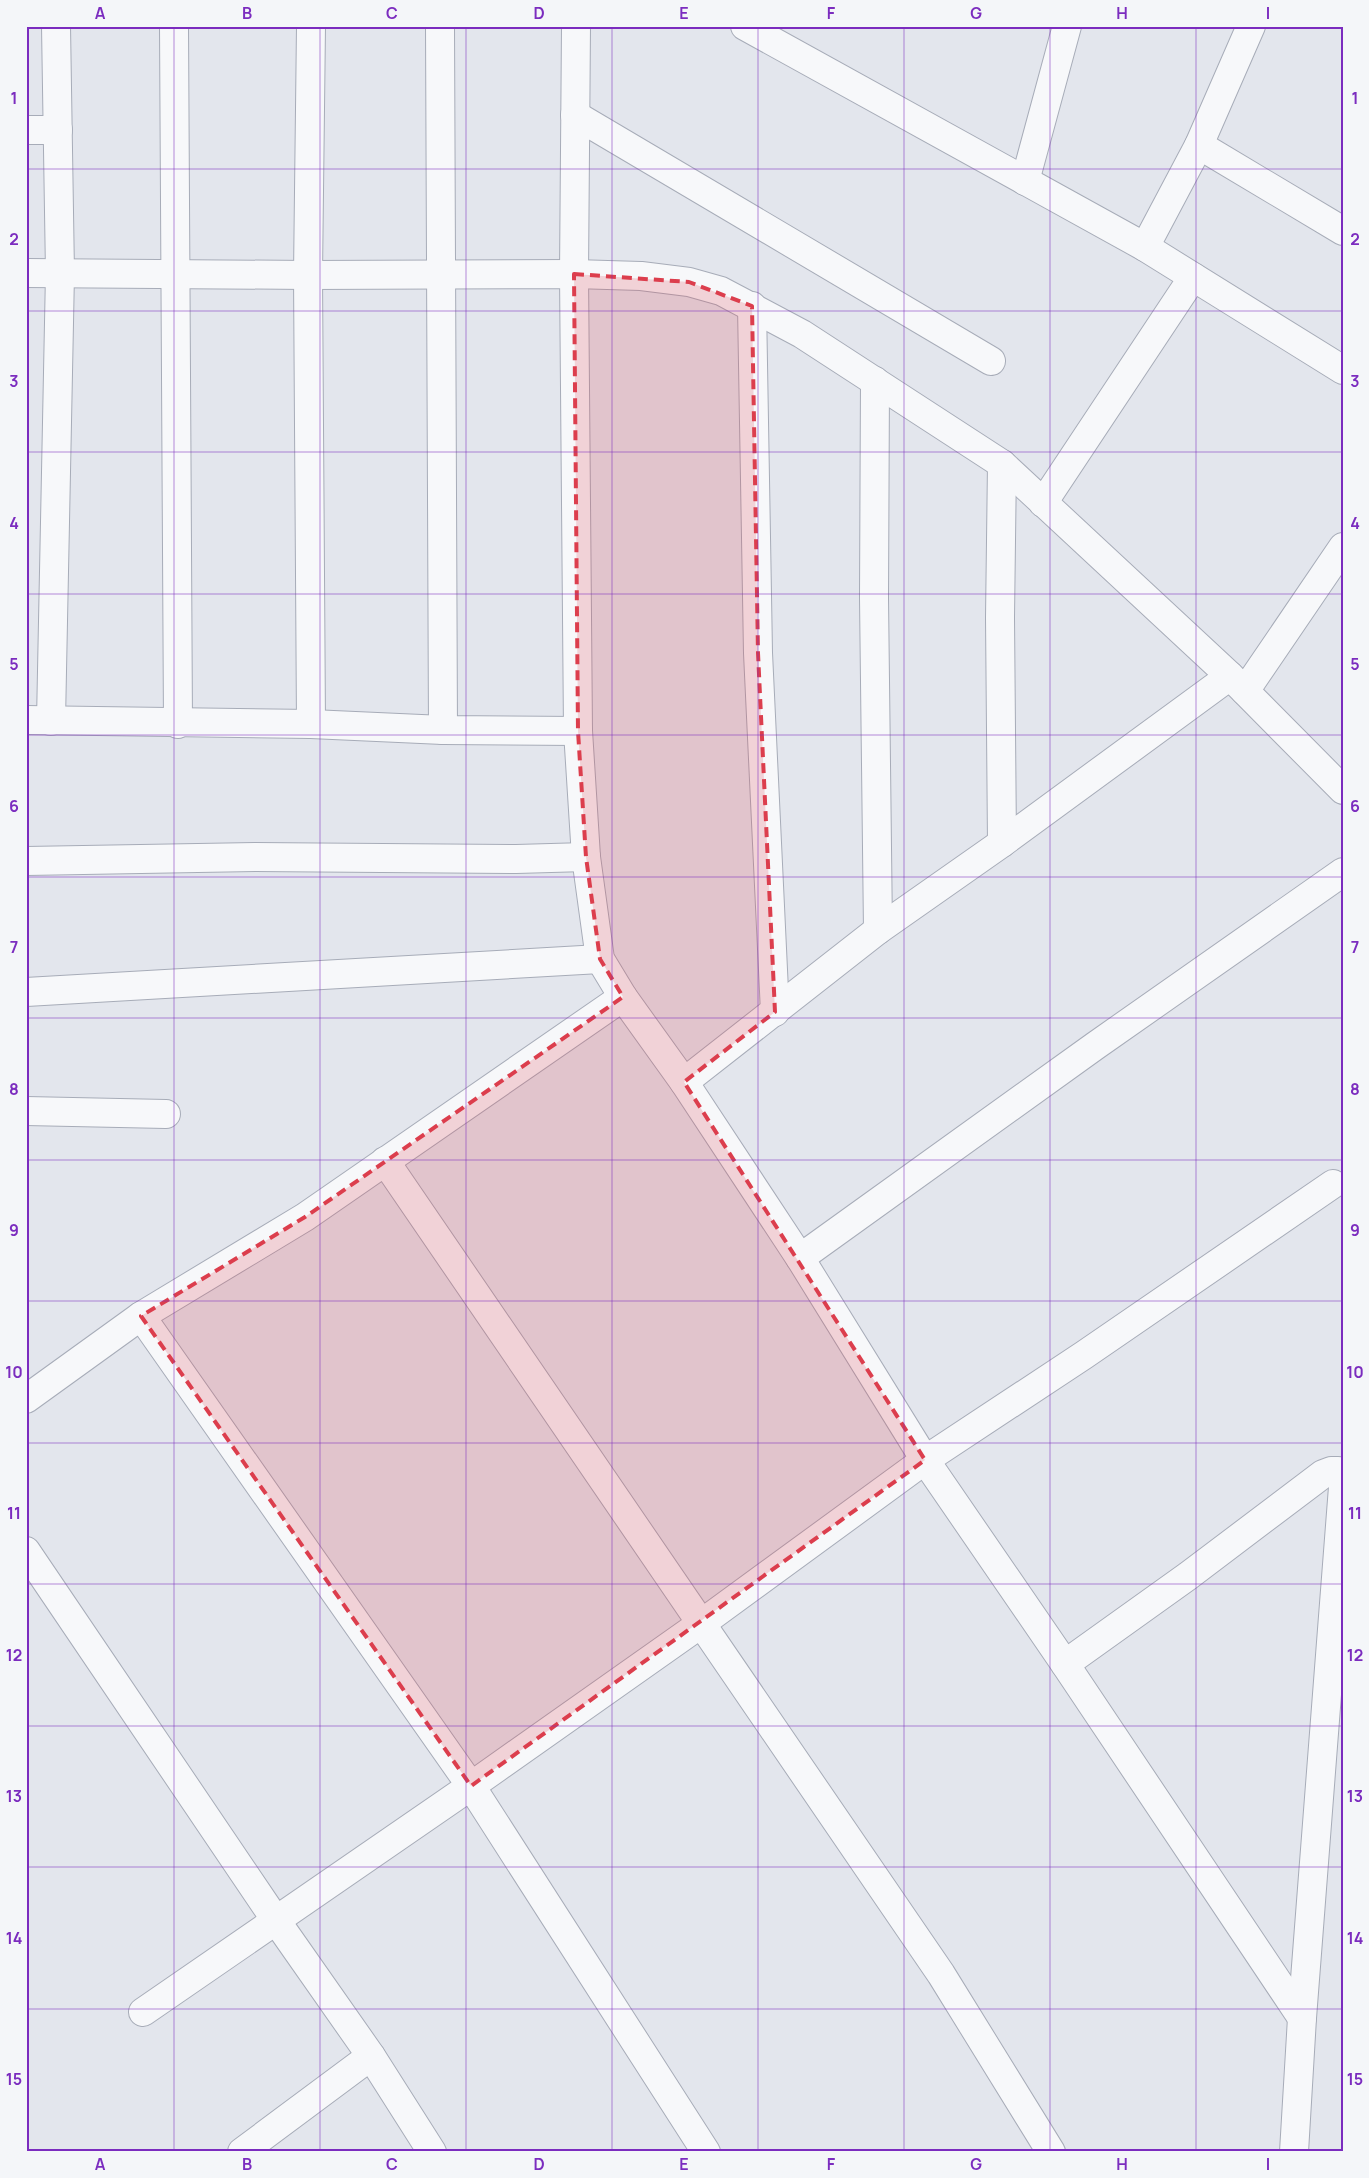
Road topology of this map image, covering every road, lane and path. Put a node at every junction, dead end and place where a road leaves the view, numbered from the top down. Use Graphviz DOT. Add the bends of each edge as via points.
graph roads {
  1 [pos="56,26"];
  2 [pos="174,26"];
  3 [pos="311,26"];
  4 [pos="440,26"];
  5 [pos="576,26"];
  6 [pos="745,26"];
  7 [pos="1067,26"];
  8 [pos="1251,26"];
  9 [pos="576,115"];
  10 [pos="26,130"];
  11 [pos="58,130"];
  12 [pos="1199,145"];
  13 [pos="1025,181"];
  14 [pos="1343,231"];
  15 [pos="1145,247"];
  16 [pos="26,273"];
  17 [pos="60,273"];
  18 [pos="176,274"];
  19 [pos="574,274"];
  20 [pos="308,275"];
  21 [pos="441,275"];
  22 [pos="1193,276"];
  23 [pos="752,306"];
  24 [pos="991,361"];
  25 [pos="1343,370"];
  26 [pos="875,381"];
  27 [pos="1002,464"];
  28 [pos="1044,502"];
  29 [pos="1343,547"];
  30 [pos="1237,683"];
  31 [pos="39,720"];
  32 [pos="178,724"];
  33 [pos="311,724"];
  34 [pos="443,730"];
  35 [pos="578,731"];
  36 [pos="1343,790"];
  37 [pos="1002,843"];
  38 [pos="586,857"];
  39 [pos="26,861"];
  40 [pos="1343,872"];
  41 [pos="878,930"];
  42 [pos="600,958"];
  43 [pos="26,992"];
  44 [pos="623,997"];
  45 [pos="775,1012"];
  46 [pos="684,1082"];
  47 [pos="26,1111"];
  48 [pos="166,1114"];
  49 [pos="385,1161"];
  50 [pos="1332,1184"];
  51 [pos="800,1258"];
  52 [pos="141,1316"];
  53 [pos="26,1399"];
  54 [pos="925,1460"];
  55 [pos="1343,1483"];
  56 [pos="1343,1487"];
  57 [pos="26,1551"];
  58 [pos="702,1623"];
  59 [pos="1065,1664"];
  60 [pos="471,1786"];
  61 [pos="275,1919"];
  62 [pos="143,2012"];
  63 [pos="1302,2018"];
  64 [pos="371,2056"];
  65 [pos="242,2152"];
  66 [pos="432,2152"];
  67 [pos="706,2152"];
  68 [pos="1051,2152"];
  69 [pos="1294,2152"];
  1 -- 11 [label="street"];
  2 -- 18 [label="street"];
  3 -- 20 [label="street"];
  4 -- 21 [label="street"];
  5 -- 9 [label="street"];
  6 -- 13 [label="street"];
  7 -- 13 [label="street"];
  8 -- 12 [label="street"];
  9 -- 19 [label="street"];
  9 -- 24 [label="street"];
  10 -- 11 [label="street"];
  11 -- 17 [label="street"];
  12 -- 14 [label="street"];
  12 -- 15 [label="street"];
  13 -- 15 [label="street"];
  15 -- 22 [label="street"];
  16 -- 17 [label="street"];
  17 -- 18 [label="street"];
  17 -- 31 [label="street"];
  18 -- 20 [label="street"];
  18 -- 32 [label="street"];
  19 -- 21 [label="street"];
  19 -- 23 [label="street" via="641,276 689,282 721,291"];
  19 -- 35 [label="street"];
  20 -- 21 [label="street"];
  20 -- 33 [label="street"];
  21 -- 34 [label="street"];
  22 -- 25 [label="street"];
  22 -- 28 [label="street"];
  23 -- 26 [label="street"];
  23 -- 45 [label="street" via="758,653"];
  26 -- 27 [label="street"];
  26 -- 41 [label="street"];
  27 -- 28 [label="street"];
  27 -- 37 [label="street"];
  28 -- 30 [label="street"];
  29 -- 30 [label="street"];
  30 -- 36 [label="street"];
  30 -- 37 [label="street"];
  31 -- 32 [label="street"];
  32 -- 33 [label="street"];
  33 -- 34 [label="street"];
  34 -- 35 [label="street"];
  35 -- 38 [label="street"];
  37 -- 41 [label="street"];
  38 -- 39 [label="street"];
  38 -- 42 [label="street"];
  40 -- 51 [label="street"];
  41 -- 45 [label="street"];
  42 -- 43 [label="street"];
  42 -- 44 [label="street"];
  44 -- 46 [label="street"];
  44 -- 49 [label="street"];
  45 -- 46 [label="street"];
  46 -- 51 [label="street"];
  47 -- 48 [label="street"];
  49 -- 52 [label="street" via="305,1217"];
  49 -- 58 [label="street"];
  50 -- 54 [label="street"];
  51 -- 54 [label="street"];
  52 -- 53 [label="street"];
  52 -- 60 [label="street"];
  54 -- 58 [label="street"];
  54 -- 59 [label="street"];
  55 -- 59 [label="street" via="1338,1471 1323,1474"];
  56 -- 63 [label="street"];
  57 -- 61 [label="street"];
  58 -- 60 [label="street"];
  58 -- 68 [label="street" via="941,1974"];
  59 -- 63 [label="street"];
  60 -- 61 [label="street"];
  60 -- 67 [label="street"];
  61 -- 62 [label="street"];
  61 -- 64 [label="street"];
  63 -- 69 [label="street"];
  64 -- 65 [label="street"];
  64 -- 66 [label="street"];
}
